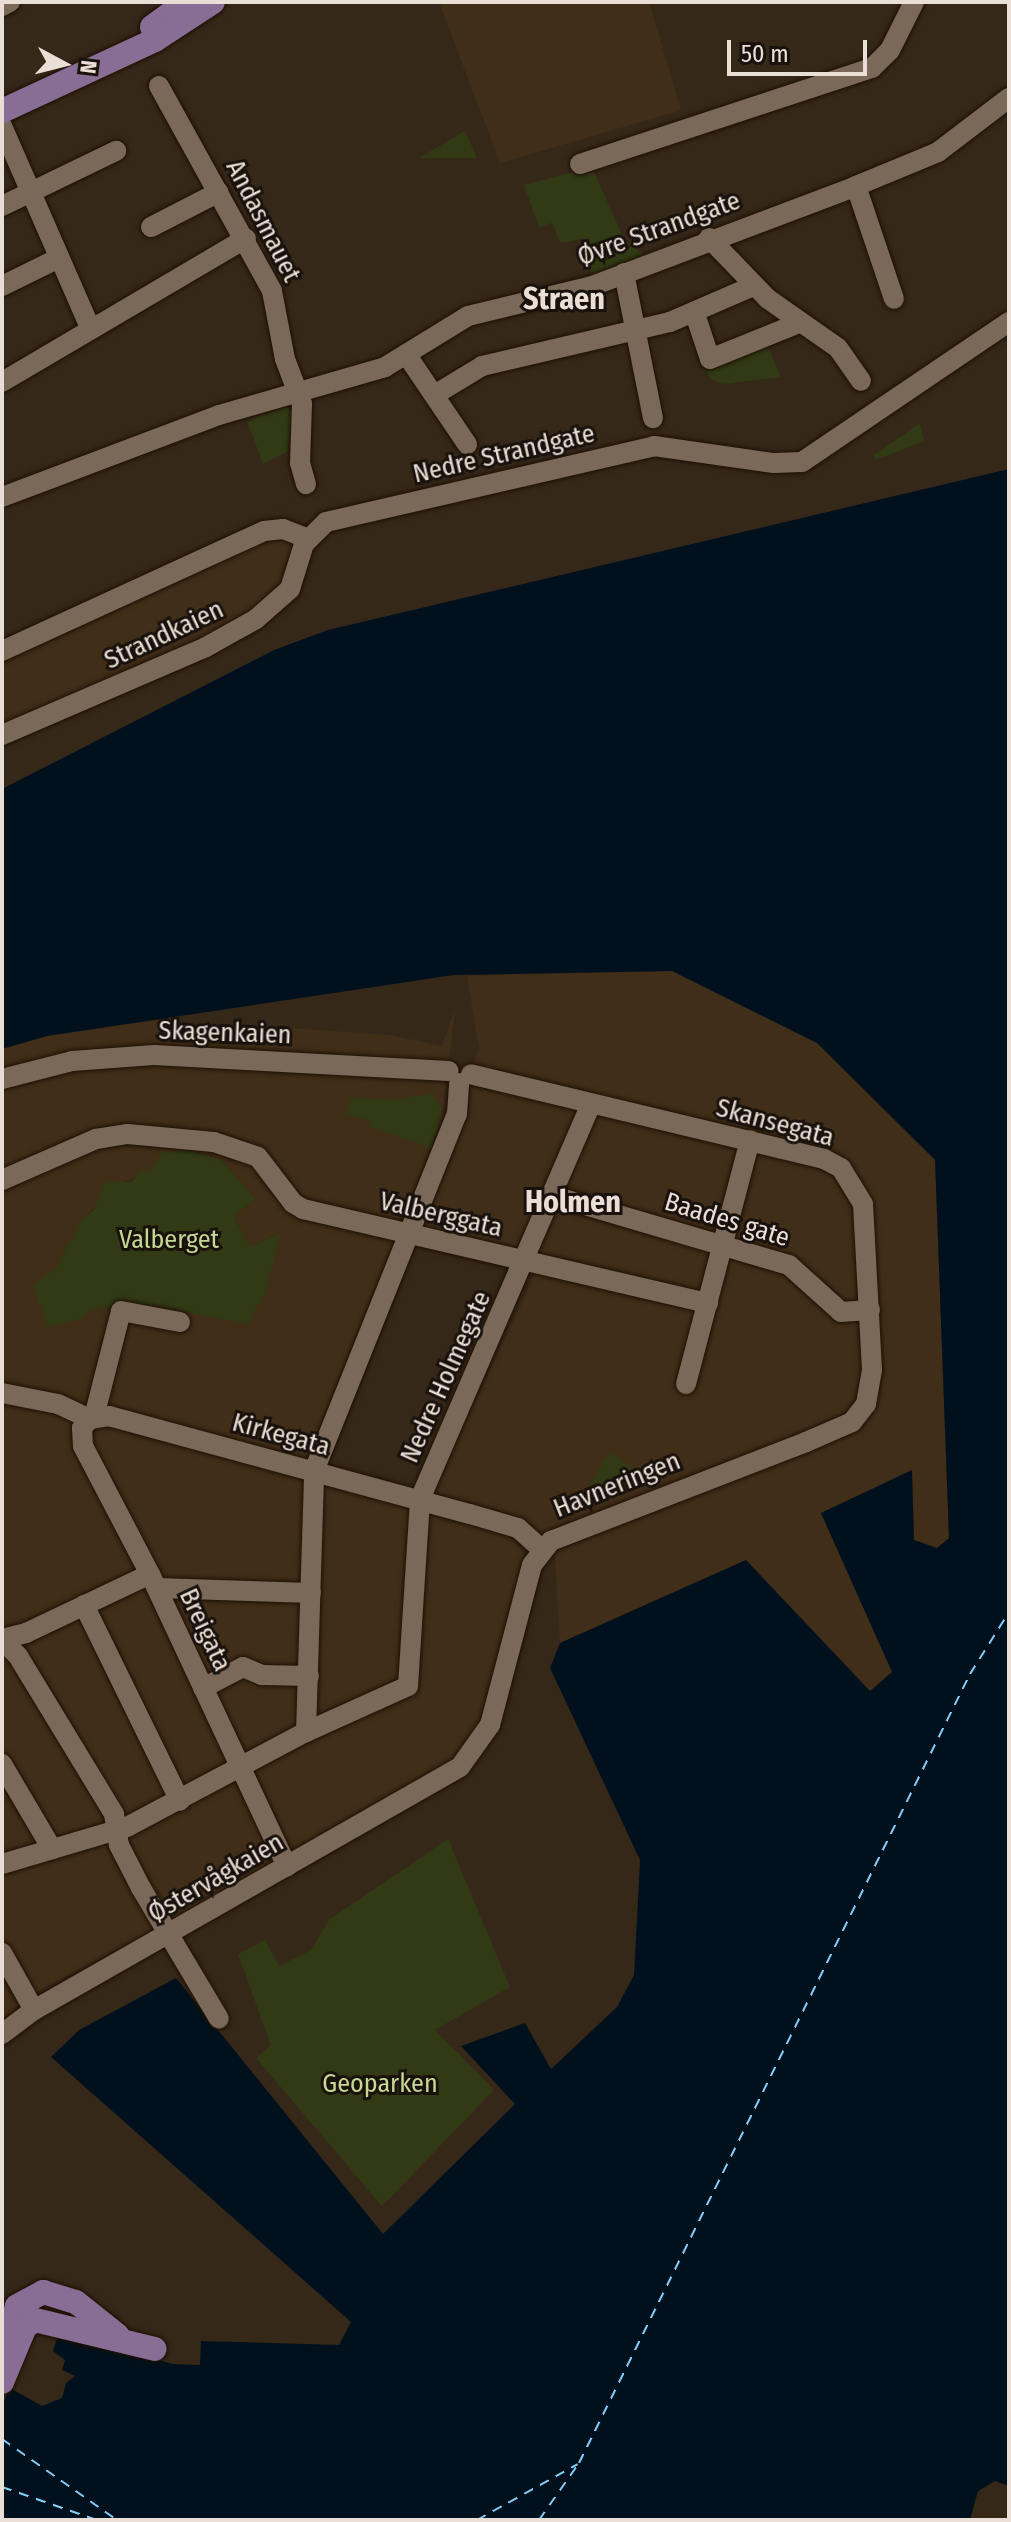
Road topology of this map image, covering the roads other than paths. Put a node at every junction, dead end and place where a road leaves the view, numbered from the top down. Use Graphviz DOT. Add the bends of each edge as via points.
graph roads {
  1 [pos="10,2"];
  2 [pos="213,2"];
  3 [pos="914,2"];
  4 [pos="2,6"];
  5 [pos="171,7"];
  6 [pos="134,47"];
  7 [pos="159,86"];
  8 [pos="1009,98"];
  9 [pos="2,111"];
  10 [pos="2,126"];
  11 [pos="116,151"];
  12 [pos="580,164"];
  13 [pos="856,186"];
  14 [pos="219,192"];
  15 [pos="31,193"];
  16 [pos="2,206"];
  17 [pos="151,227"];
  18 [pos="246,238"];
  19 [pos="709,238"];
  20 [pos="59,258"];
  21 [pos="624,273"];
  22 [pos="2,286"];
  23 [pos="753,286"];
  24 [pos="894,299"];
  25 [pos="695,314"];
  26 [pos="1009,322"];
  27 [pos="799,323"];
  28 [pos="90,327"];
  29 [pos="638,330"];
  30 [pos="406,354"];
  31 [pos="861,381"];
  32 [pos="2,382"];
  33 [pos="297,390"];
  34 [pos="436,394"];
  35 [pos="653,418"];
  36 [pos="467,444"];
  37 [pos="306,484"];
  38 [pos="2,497"];
  39 [pos="307,538"];
  40 [pos="2,651"];
  41 [pos="2,735"];
  42 [pos="460,1076"];
  43 [pos="2,1079"];
  44 [pos="591,1104"];
  45 [pos="750,1140"];
  46 [pos="2,1180"];
  47 [pos="554,1196"];
  48 [pos="409,1234"];
  49 [pos="723,1245"];
  50 [pos="526,1261"];
  51 [pos="708,1303"];
  52 [pos="870,1310"];
  53 [pos="180,1322"];
  54 [pos="686,1384"];
  55 [pos="870,1391"];
  56 [pos="2,1393"];
  57 [pos="92,1418"];
  58 [pos="314,1471"];
  59 [pos="420,1499"];
  60 [pos="541,1549"];
  61 [pos="154,1581"];
  62 [pos="311,1593"];
  63 [pos="84,1605"];
  64 [pos="2,1642"];
  65 [pos="2,1652"];
  66 [pos="309,1676"];
  67 [pos="203,1688"];
  68 [pos="306,1732"];
  69 [pos="2,1764"];
  70 [pos="240,1768"];
  71 [pos="425,1792"];
  72 [pos="180,1801"];
  73 [pos="117,1831"];
  74 [pos="52,1849"];
  75 [pos="2,1864"];
  76 [pos="287,1866"];
  77 [pos="164,1931"];
  78 [pos="2,1953"];
  79 [pos="30,2001"];
  80 [pos="219,2019"];
  81 [pos="2,2034"];
  82 [pos="2,2048"];
  83 [pos="130,2342"];
  84 [pos="155,2349"];
  85 [pos="4,2355"];
  86 [pos="2,2382"];
  1 -- 4 [label="street"];
  2 -- 6 [label="main road" via="166,34"];
  3 -- 12 [label="street" via="890,50 872,68"];
  5 -- 6 [label="main road"];
  6 -- 9 [label="main road"];
  7 -- 14 [label="street, Andasmauet"];
  8 -- 13 [label="street, Øvre Strandgate" via="938,152"];
  10 -- 15 [label="street"];
  11 -- 15 [label="street"];
  13 -- 19 [label="street, Øvre Strandgate"];
  13 -- 24 [label="street"];
  14 -- 17 [label="street"];
  14 -- 18 [label="street, Andasmauet"];
  15 -- 16 [label="street"];
  15 -- 20 [label="street"];
  18 -- 28 [label="street"];
  18 -- 33 [label="street, Andasmauet" via="272,291 285,359"];
  19 -- 21 [label="street, Øvre Strandgate"];
  19 -- 23 [label="street"];
  20 -- 22 [label="street"];
  20 -- 28 [label="street"];
  21 -- 29 [label="street"];
  21 -- 30 [label="street, Øvre Strandgate" via="468,316"];
  23 -- 25 [label="street"];
  23 -- 27 [label="street"];
  25 -- 27 [label="street" via="710,359"];
  25 -- 29 [label="street"];
  26 -- 39 [label="street, Nedre Strandgate" via="802,462 647,447 334,520"];
  27 -- 31 [label="street" via="838,348"];
  28 -- 32 [label="street"];
  29 -- 34 [label="street" via="482,366"];
  29 -- 35 [label="street"];
  30 -- 33 [label="street, Øvre Strandgate" via="365,375"];
  30 -- 34 [label="street"];
  33 -- 37 [label="street, Andasmauet" via="303,408 300,463"];
  33 -- 38 [label="street, Øvre Strandgate"];
  34 -- 36 [label="street"];
  39 -- 40 [label="street" via="283,529 264,531"];
  39 -- 41 [label="street, Strandkaien" via="290,589 256,619 206,647"];
  42 -- 43 [label="street, Skagenkaien" via="154,1055 72,1061"];
  42 -- 44 [label="street, Skansegata"];
  42 -- 48 [label="street" via="457,1114"];
  44 -- 45 [label="street, Skansegata"];
  44 -- 47 [label="street, Nedre Holmegate"];
  45 -- 49 [label="street"];
  45 -- 52 [label="street, Skansegata" via="824,1159 848,1175 863,1204"];
  46 -- 48 [label="street, Valberggata" via="96,1139 128,1134 214,1142 258,1157 303,1209"];
  47 -- 49 [label="street, Baades gate"];
  47 -- 50 [label="street, Nedre Holmegate"];
  48 -- 50 [label="street, Valberggata"];
  48 -- 58 [label="street"];
  49 -- 51 [label="street"];
  49 -- 52 [label="street, Baades gate" via="789,1265 841,1312"];
  50 -- 51 [label="street, Valberggata"];
  50 -- 59 [label="street, Nedre Holmegate"];
  51 -- 54 [label="street"];
  52 -- 55 [label="street, Skansegata"];
  53 -- 57 [label="street" via="121,1311"];
  55 -- 60 [label="street, Havneringen" via="852,1422 616,1512"];
  56 -- 57 [label="street, Kirkegata" via="58,1404"];
  57 -- 58 [label="street, Kirkegata" via="106,1415"];
  57 -- 61 [label="street, Breigata" via="82,1428 83,1446"];
  58 -- 59 [label="street, Kirkegata"];
  58 -- 62 [label="street"];
  59 -- 60 [label="street, Kirkegata" via="518,1528"];
  59 -- 68 [label="street, Nedre Holmegate" via="408,1686"];
  60 -- 71 [label="street, Havneringen" via="524,1591 490,1725 460,1767"];
  61 -- 62 [label="street"];
  61 -- 63 [label="street"];
  61 -- 67 [label="street, Breigata"];
  62 -- 66 [label="street"];
  63 -- 64 [label="street"];
  63 -- 72 [label="street"];
  64 -- 65 [label="street"];
  64 -- 73 [label="street" via="18,1656 114,1814"];
  66 -- 67 [label="street" via="262,1675 243,1667"];
  66 -- 68 [label="street"];
  67 -- 70 [label="street, Breigata"];
  68 -- 70 [label="street"];
  69 -- 74 [label="street"];
  70 -- 72 [label="street"];
  70 -- 76 [label="street, Breigata"];
  71 -- 76 [label="street, Østervågkaien"];
  72 -- 73 [label="street"];
  73 -- 74 [label="street"];
  73 -- 77 [label="street" via="119,1845"];
  74 -- 75 [label="street"];
  76 -- 77 [label="street, Østervågkaien"];
  77 -- 79 [label="street, Østervågkaien"];
  77 -- 80 [label="street"];
  78 -- 79 [label="street"];
  79 -- 81 [label="street, Østervågkaien"];
  79 -- 82 [label="street, Østervågkaien"];
  83 -- 84 [label="main road"];
  83 -- 85 [label="main road" via="76,2302 43,2292 17,2306"];
  83 -- 86 [label="main road" via="30,2322"];
}
